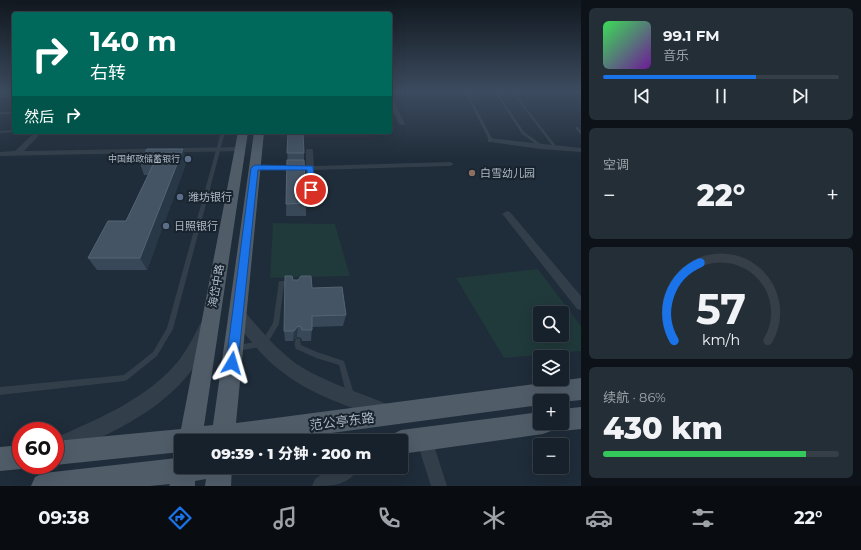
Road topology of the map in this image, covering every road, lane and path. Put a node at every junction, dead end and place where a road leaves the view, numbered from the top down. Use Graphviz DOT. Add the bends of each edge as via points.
graph roads {
  1 [pos="398,115"];
  2 [pos="478,115"];
  3 [pos="511,115"];
  4 [pos="530,115"];
  5 [pos="402,124"];
  6 [pos="577,128"];
  7 [pos="12,131"];
  8 [pos="0,132"];
  9 [pos="581,133"];
  10 [pos="37,134"];
  11 [pos="222,134"];
  12 [pos="243,134"];
  13 [pos="259,134"];
  14 [pos="491,140"];
  15 [pos="541,147"];
  16 [pos="555,147"];
  17 [pos="240,149"];
  18 [pos="581,150"];
  19 [pos="309,151"];
  20 [pos="0,154"];
  21 [pos="17,154"];
  22 [pos="450,164"];
  23 [pos="255,168"];
  24 [pos="310,168"];
  25 [pos="311,190"];
  26 [pos="507,214"];
  27 [pos="296,288"];
  28 [pos="581,305"];
  29 [pos="238,315"];
  30 [pos="211,316"];
  31 [pos="298,341"];
  32 [pos="264,344"];
  33 [pos="234,348"];
  34 [pos="581,389"];
  35 [pos="0,391"];
  36 [pos="353,408"];
  37 [pos="581,418"];
  38 [pos="569,419"];
  39 [pos="533,424"];
  40 [pos="191,434"];
  41 [pos="223,434"];
  42 [pos="240,434"];
  43 [pos="424,439"];
  44 [pos="408,441"];
  45 [pos="174,442"];
  46 [pos="64,444"];
  47 [pos="64,452"];
  48 [pos="12,458"];
  49 [pos="0,459"];
  50 [pos="174,474"];
  51 [pos="219,474"];
  52 [pos="339,474"];
  53 [pos="44,486"];
  54 [pos="218,486"];
  55 [pos="322,486"];
  56 [pos="438,486"];
  1 -- 5 [label="street"];
  2 -- 14 [label="lane"];
  3 -- 15 [label="lane" via="523,133"];
  4 -- 16 [label="lane"];
  6 -- 9 [label="lane"];
  7 -- 8 [label="lane"];
  10 -- 21 [label="street"];
  11 -- 35 [label="lane" via="170,329 155,354 125,378"];
  12 -- 17 [label="main road, 海岱中路"];
  13 -- 23 [label="main road"];
  14 -- 15 [label="street"];
  15 -- 16 [label="street"];
  16 -- 18 [label="street"];
  17 -- 21 [label="street"];
  17 -- 30 [label="main road, 海岱中路"];
  19 -- 24 [label="street"];
  20 -- 21 [label="street"];
  22 -- 24 [label="street"];
  23 -- 24 [label="street"];
  23 -- 29 [label="main road"];
  24 -- 25 [label="street"];
  26 -- 28 [label="street"];
  27 -- 32 [label="lane" via="296,283 281,284 276,324"];
  29 -- 32 [label="street"];
  29 -- 33 [label="main road"];
  30 -- 40 [label="main road, 海岱中路"];
  30 -- 46 [label="street" via="186,364 173,380 133,410"];
  31 -- 36 [label="lane" via="298,347 342,363"];
  32 -- 33 [label="lane"];
  32 -- 36 [label="street" via="287,366 334,391"];
  33 -- 41 [label="main road"];
  34 -- 36 [label="main road, 范公亭东路" via="389,414"];
  36 -- 42 [label="main road, 范公亭东路"];
  37 -- 38 [label="main road"];
  39 -- 43 [label="main road"];
  43 -- 44 [label="main road"];
  43 -- 56 [label="street"];
  45 -- 47 [label="main road, 范公亭东路"];
  48 -- 49 [label="main road"];
  50 -- 53 [label="main road"];
  51 -- 54 [label="main road"];
  52 -- 55 [label="street"];
}
